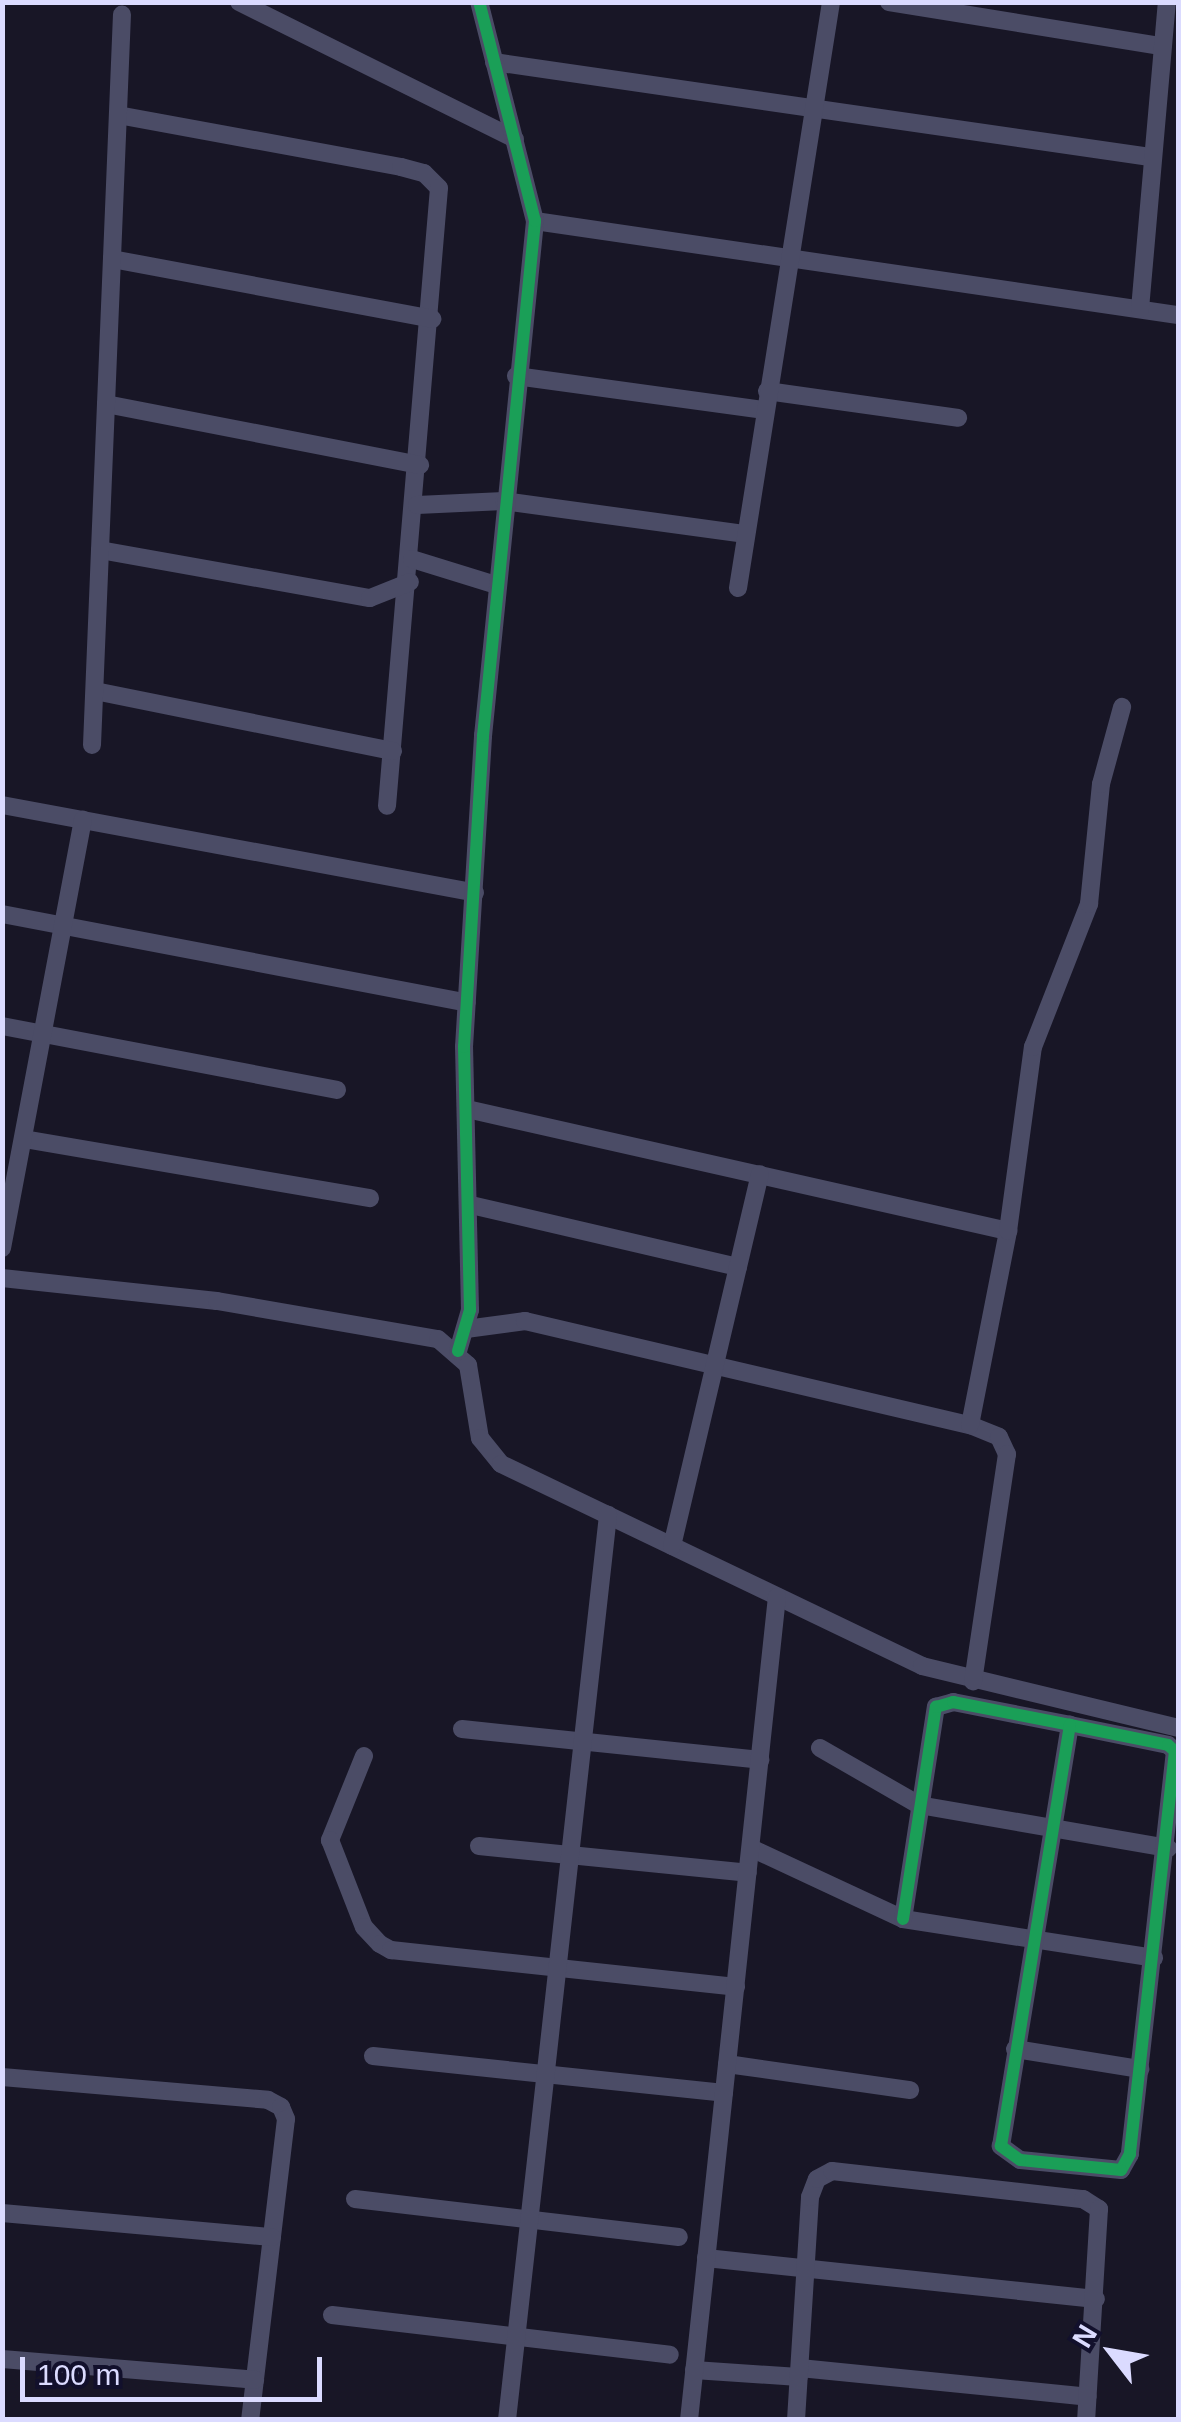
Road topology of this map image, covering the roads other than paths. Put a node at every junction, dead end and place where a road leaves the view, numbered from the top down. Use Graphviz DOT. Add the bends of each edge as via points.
graph roads {
  1 [pos="239,2"];
  2 [pos="831,2"];
  3 [pos="889,2"];
  4 [pos="1167,2"];
  5 [pos="478,3"];
  6 [pos="122,15"];
  7 [pos="1162,46"];
  8 [pos="494,62"];
  9 [pos="813,108"];
  10 [pos="118,115"];
  11 [pos="515,139"];
  12 [pos="1150,157"];
  13 [pos="535,222"];
  14 [pos="788,256"];
  15 [pos="112,259"];
  16 [pos="1140,310"];
  17 [pos="1178,315"];
  18 [pos="432,319"];
  19 [pos="516,376"];
  20 [pos="766,400"];
  21 [pos="106,404"];
  22 [pos="958,418"];
  23 [pos="420,465"];
  24 [pos="504,501"];
  25 [pos="417,506"];
  26 [pos="746,534"];
  27 [pos="100,550"];
  28 [pos="412,559"];
  29 [pos="410,582"];
  30 [pos="496,585"];
  31 [pos="738,588"];
  32 [pos="95,691"];
  33 [pos="1122,708"];
  34 [pos="92,745"];
  35 [pos="393,751"];
  36 [pos="2,805"];
  37 [pos="387,806"];
  38 [pos="83,820"];
  39 [pos="475,893"];
  40 [pos="2,914"];
  41 [pos="64,925"];
  42 [pos="467,1003"];
  43 [pos="2,1026"];
  44 [pos="43,1034"];
  45 [pos="337,1090"];
  46 [pos="467,1108"];
  47 [pos="24,1139"];
  48 [pos="760,1174"];
  49 [pos="370,1198"];
  50 [pos="472,1205"];
  51 [pos="1008,1231"];
  52 [pos="2,1248"];
  53 [pos="738,1267"];
  54 [pos="2,1278"];
  55 [pos="466,1330"];
  56 [pos="458,1351"];
  57 [pos="715,1365"];
  58 [pos="970,1424"];
  59 [pos="608,1516"];
  60 [pos="672,1546"];
  61 [pos="776,1597"];
  62 [pos="973,1681"];
  63 [pos="1070,1725"];
  64 [pos="1178,1728"];
  65 [pos="462,1729"];
  66 [pos="585,1742"];
  67 [pos="820,1748"];
  68 [pos="364,1756"];
  69 [pos="760,1760"];
  70 [pos="919,1805"];
  71 [pos="1052,1831"];
  72 [pos="479,1846"];
  73 [pos="751,1848"];
  74 [pos="1168,1848"];
  75 [pos="570,1856"];
  76 [pos="748,1873"];
  77 [pos="903,1919"];
  78 [pos="1035,1939"];
  79 [pos="1154,1958"];
  80 [pos="556,1968"];
  81 [pos="736,1987"];
  82 [pos="1015,2049"];
  83 [pos="374,2056"];
  84 [pos="727,2064"];
  85 [pos="1140,2069"];
  86 [pos="543,2075"];
  87 [pos="2,2077"];
  88 [pos="910,2090"];
  89 [pos="724,2093"];
  90 [pos="356,2199"];
  91 [pos="2,2213"];
  92 [pos="528,2219"];
  93 [pos="272,2236"];
  94 [pos="678,2238"];
  95 [pos="706,2258"];
  96 [pos="806,2264"];
  97 [pos="1096,2299"];
  98 [pos="332,2315"];
  99 [pos="516,2339"];
  100 [pos="670,2355"];
  101 [pos="2,2358"];
  102 [pos="694,2370"];
  103 [pos="799,2373"];
  104 [pos="255,2380"];
  105 [pos="1088,2397"];
  106 [pos="250,2420"];
  107 [pos="507,2420"];
  108 [pos="688,2420"];
  109 [pos="796,2420"];
  110 [pos="1086,2420"];
  1 -- 11 [label="street"];
  2 -- 9 [label="street"];
  3 -- 7 [label="street"];
  4 -- 7 [label="street"];
  5 -- 8 [label="street"];
  6 -- 10 [label="street"];
  7 -- 12 [label="street"];
  8 -- 9 [label="street"];
  8 -- 11 [label="street"];
  9 -- 12 [label="street"];
  9 -- 14 [label="street"];
  10 -- 15 [label="street"];
  10 -- 18 [label="street" via="424,173 442,199"];
  11 -- 13 [label="street"];
  12 -- 16 [label="street"];
  13 -- 14 [label="street"];
  13 -- 19 [label="street"];
  14 -- 16 [label="street"];
  14 -- 20 [label="street"];
  15 -- 18 [label="street"];
  15 -- 21 [label="street"];
  16 -- 17 [label="street"];
  18 -- 23 [label="street"];
  19 -- 20 [label="street"];
  19 -- 24 [label="street"];
  20 -- 22 [label="street"];
  20 -- 26 [label="street"];
  21 -- 23 [label="street"];
  21 -- 27 [label="street"];
  23 -- 25 [label="street"];
  24 -- 25 [label="street"];
  24 -- 26 [label="street"];
  24 -- 30 [label="street"];
  25 -- 28 [label="street"];
  26 -- 31 [label="street"];
  27 -- 29 [label="street" via="370,598"];
  27 -- 32 [label="street"];
  28 -- 29 [label="street"];
  28 -- 30 [label="street"];
  29 -- 35 [label="street"];
  30 -- 39 [label="street"];
  32 -- 34 [label="street"];
  32 -- 35 [label="street"];
  33 -- 51 [label="street" via="1101,784 1089,904 1032,1047"];
  35 -- 37 [label="street"];
  36 -- 38 [label="street"];
  38 -- 39 [label="street"];
  38 -- 41 [label="street"];
  39 -- 42 [label="street"];
  40 -- 41 [label="street"];
  41 -- 42 [label="street"];
  41 -- 44 [label="street"];
  42 -- 46 [label="street"];
  43 -- 44 [label="street"];
  44 -- 45 [label="street"];
  44 -- 47 [label="street"];
  46 -- 48 [label="street"];
  46 -- 50 [label="street"];
  47 -- 49 [label="street"];
  47 -- 52 [label="street"];
  48 -- 51 [label="street"];
  48 -- 53 [label="street"];
  50 -- 53 [label="street"];
  50 -- 55 [label="street"];
  51 -- 58 [label="street"];
  53 -- 57 [label="street"];
  54 -- 56 [label="street" via="217,1301 438,1339"];
  55 -- 56 [label="street"];
  55 -- 57 [label="street" via="526,1321"];
  56 -- 59 [label="street" via="468,1365 480,1438 491,1457"];
  57 -- 58 [label="street"];
  57 -- 60 [label="street"];
  58 -- 62 [label="street" via="999,1437 1006,1454"];
  59 -- 60 [label="street"];
  59 -- 66 [label="street"];
  60 -- 61 [label="street"];
  61 -- 62 [label="street" via="922,1666"];
  61 -- 69 [label="street"];
  62 -- 64 [label="street"];
  63 -- 70 [label="street" via="944,1703 932,1714"];
  63 -- 71 [label="street"];
  63 -- 74 [label="street" via="1175,1750"];
  65 -- 66 [label="street"];
  66 -- 69 [label="street"];
  66 -- 75 [label="street"];
  67 -- 70 [label="street"];
  68 -- 80 [label="street" via="330,1840 370,1936 390,1950"];
  69 -- 73 [label="street"];
  70 -- 71 [label="street"];
  70 -- 77 [label="street"];
  71 -- 74 [label="street"];
  71 -- 78 [label="street"];
  72 -- 75 [label="street"];
  73 -- 76 [label="street"];
  73 -- 77 [label="street"];
  74 -- 79 [label="street"];
  75 -- 76 [label="street"];
  75 -- 80 [label="street"];
  76 -- 81 [label="street"];
  77 -- 78 [label="street"];
  78 -- 79 [label="street"];
  78 -- 82 [label="street"];
  79 -- 85 [label="street"];
  80 -- 81 [label="street"];
  80 -- 86 [label="street"];
  81 -- 84 [label="street"];
  82 -- 85 [label="street"];
  82 -- 85 [label="street" via="1001,2146 1020,2160 1121,2170 1130,2154"];
  83 -- 86 [label="street"];
  84 -- 88 [label="street"];
  84 -- 89 [label="street"];
  86 -- 89 [label="street"];
  86 -- 92 [label="street"];
  87 -- 93 [label="street" via="276,2102 286,2119"];
  89 -- 95 [label="street"];
  90 -- 92 [label="street"];
  91 -- 93 [label="street"];
  92 -- 94 [label="street"];
  92 -- 99 [label="street"];
  93 -- 104 [label="street"];
  95 -- 96 [label="street"];
  95 -- 102 [label="street"];
  96 -- 97 [label="street"];
  96 -- 97 [label="street" via="812,2186 832,2170 1083,2199 1102,2215"];
  96 -- 103 [label="street"];
  97 -- 105 [label="street"];
  98 -- 99 [label="street"];
  99 -- 100 [label="street"];
  99 -- 107 [label="street"];
  101 -- 104 [label="street"];
  102 -- 103 [label="street"];
  102 -- 108 [label="street"];
  103 -- 105 [label="street"];
  103 -- 109 [label="street"];
  104 -- 106 [label="street"];
  105 -- 110 [label="street"];
}
